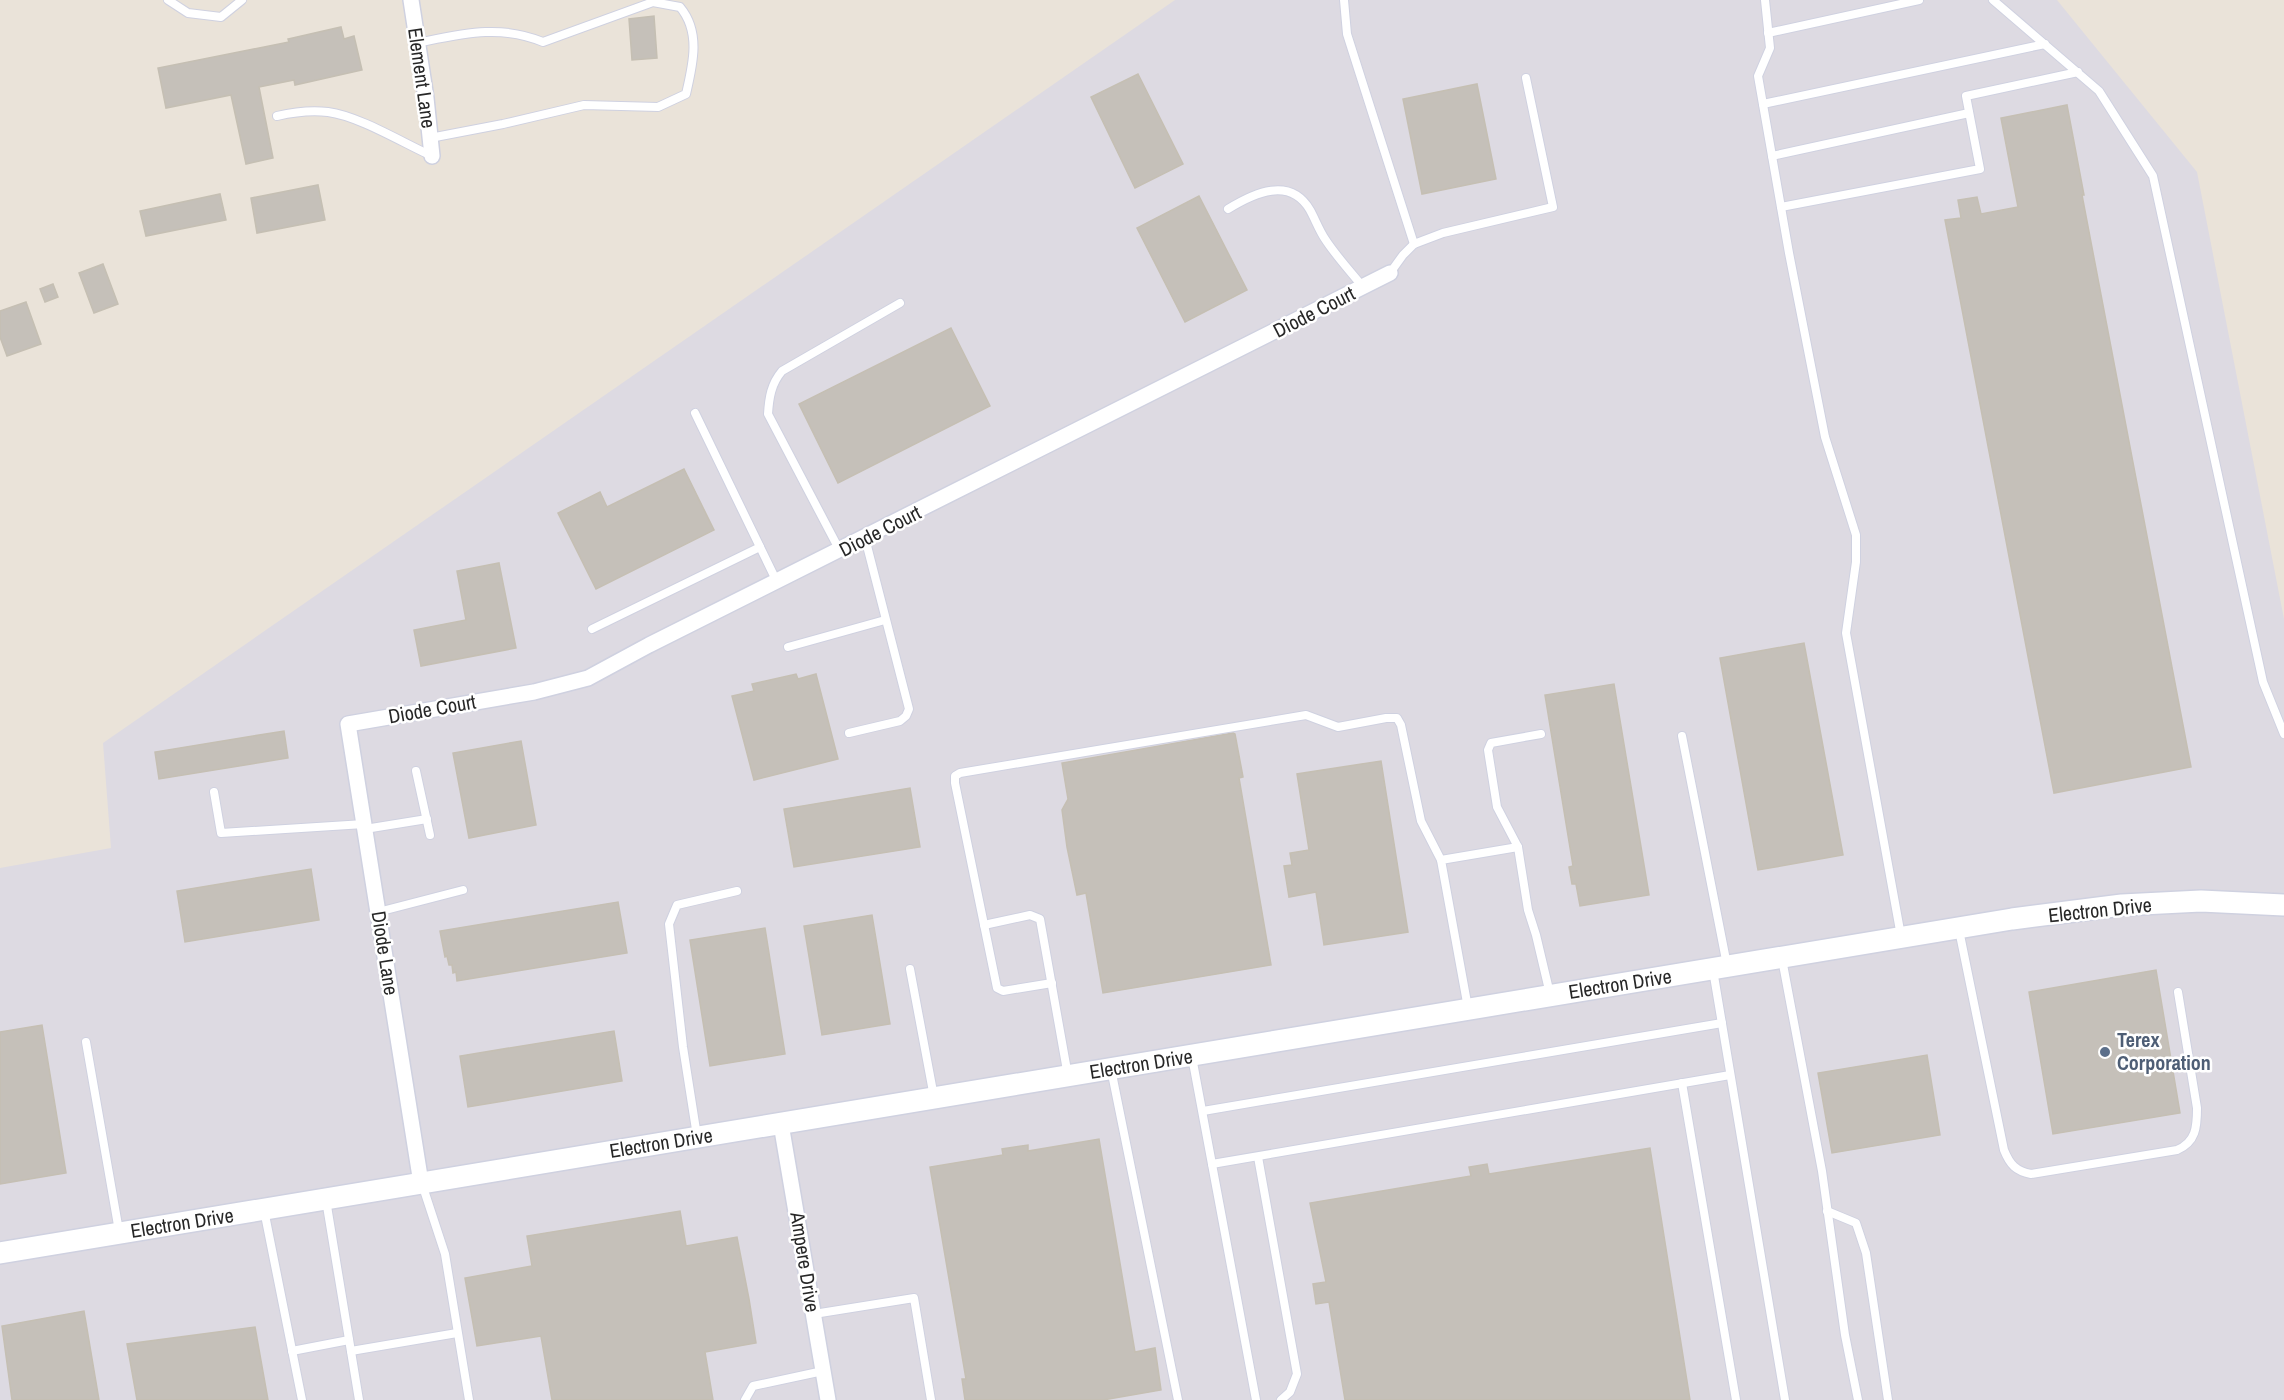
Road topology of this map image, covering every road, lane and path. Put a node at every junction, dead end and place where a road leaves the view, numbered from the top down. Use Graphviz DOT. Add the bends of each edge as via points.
graph roads {
  1 [pos="168,0"];
  2 [pos="242,0"];
  3 [pos="411,0"];
  4 [pos="1344,0"];
  5 [pos="1765,0"];
  6 [pos="1919,0"];
  7 [pos="1993,0"];
  8 [pos="1768,33"];
  9 [pos="417,43"];
  10 [pos="2045,44"];
  11 [pos="2078,72"];
  12 [pos="1526,78"];
  13 [pos="1763,104"];
  14 [pos="1969,113"];
  15 [pos="277,116"];
  16 [pos="430,138"];
  17 [pos="432,156"];
  18 [pos="1772,156"];
  19 [pos="1781,207"];
  20 [pos="1228,209"];
  21 [pos="1414,244"];
  22 [pos="1390,273"];
  23 [pos="1363,287"];
  24 [pos="900,303"];
  25 [pos="695,413"];
  26 [pos="865,538"];
  27 [pos="760,547"];
  28 [pos="840,551"];
  29 [pos="777,582"];
  30 [pos="885,620"];
  31 [pos="592,629"];
  32 [pos="788,646"];
  33 [pos="348,724"];
  34 [pos="849,733"];
  35 [pos="1541,734"];
  36 [pos="2284,734"];
  37 [pos="1682,736"];
  38 [pos="416,771"];
  39 [pos="214,792"];
  40 [pos="427,819"];
  41 [pos="365,827"];
  42 [pos="430,835"];
  43 [pos="1518,847"];
  44 [pos="1441,860"];
  45 [pos="463,890"];
  46 [pos="737,891"];
  47 [pos="2284,905"];
  48 [pos="378,912"];
  49 [pos="984,925"];
  50 [pos="1959,928"];
  51 [pos="1902,938"];
  52 [pos="1782,957"];
  53 [pos="1720,968"];
  54 [pos="910,969"];
  55 [pos="1052,983"];
  56 [pos="2178,992"];
  57 [pos="1550,996"];
  58 [pos="1468,1010"];
  59 [pos="1722,1023"];
  60 [pos="86,1042"];
  61 [pos="1192,1056"];
  62 [pos="1111,1069"];
  63 [pos="1730,1075"];
  64 [pos="1068,1076"];
  65 [pos="1682,1083"];
  66 [pos="934,1098"];
  67 [pos="1203,1111"];
  68 [pos="781,1124"];
  69 [pos="697,1137"];
  70 [pos="1258,1156"];
  71 [pos="1212,1164"];
  72 [pos="421,1183"];
  73 [pos="325,1199"];
  74 [pos="264,1209"];
  75 [pos="1827,1211"];
  76 [pos="119,1233"];
  77 [pos="0,1253"];
  78 [pos="814,1314"];
  79 [pos="458,1333"];
  80 [pos="349,1340"];
  81 [pos="292,1351"];
  82 [pos="351,1351"];
  83 [pos="823,1371"];
  84 [pos="302,1400"];
  85 [pos="359,1400"];
  86 [pos="469,1400"];
  87 [pos="745,1400"];
  88 [pos="828,1400"];
  89 [pos="931,1400"];
  90 [pos="1178,1400"];
  91 [pos="1256,1400"];
  92 [pos="1281,1400"];
  93 [pos="1737,1400"];
  94 [pos="1785,1400"];
  95 [pos="1858,1400"];
  96 [pos="1888,1400"];
  1 -- 2 [label="lane" via="189,13 221,17"];
  3 -- 9 [label="street, Element Lane"];
  4 -- 21 [label="lane" via="1347,34"];
  5 -- 8 [label="lane"];
  6 -- 8 [label="lane"];
  7 -- 10 [label="lane"];
  8 -- 13 [label="lane" via="1770,48 1758,76"];
  9 -- 16 [label="street, Element Lane"];
  9 -- 16 [label="lane" via="490,31 523,34 543,42 653,2 680,7 693,30 692,68 686,94 658,107 584,105"];
  10 -- 11 [label="lane"];
  10 -- 13 [label="lane"];
  11 -- 14 [label="lane" via="1966,96"];
  11 -- 36 [label="lane" via="2099,91 2153,176 2263,682"];
  12 -- 21 [label="lane" via="1553,207 1443,233"];
  13 -- 18 [label="lane"];
  14 -- 18 [label="lane"];
  14 -- 19 [label="lane" via="1980,169"];
  15 -- 17 [label="lane" via="329,112 363,123"];
  16 -- 17 [label="street, Element Lane"];
  18 -- 19 [label="lane"];
  19 -- 51 [label="lane" via="1825,437 1856,536 1846,633"];
  20 -- 23 [label="lane" via="1274,189 1289,191 1309,208 1325,239"];
  21 -- 22 [label="lane"];
  22 -- 23 [label="street, Diode Court"];
  23 -- 26 [label="street, Diode Court"];
  24 -- 28 [label="lane" via="782,371 771,392 768,414"];
  25 -- 27 [label="lane"];
  26 -- 28 [label="street, Diode Court"];
  26 -- 30 [label="lane"];
  27 -- 29 [label="lane"];
  27 -- 31 [label="lane"];
  28 -- 29 [label="street, Diode Court"];
  29 -- 33 [label="street, Diode Court" via="588,678 534,692"];
  30 -- 32 [label="lane"];
  30 -- 34 [label="lane" via="909,709 900,721"];
  33 -- 41 [label="street, Diode Lane"];
  35 -- 43 [label="lane" via="1491,743 1488,750 1497,807"];
  37 -- 53 [label="lane"];
  38 -- 40 [label="lane"];
  39 -- 41 [label="lane" via="221,833"];
  40 -- 41 [label="lane"];
  40 -- 42 [label="lane"];
  41 -- 48 [label="street, Diode Lane"];
  43 -- 44 [label="lane"];
  43 -- 57 [label="lane" via="1528,910"];
  44 -- 49 [label="lane" via="1421,821 1397,718 1338,727 1306,715 960,773 955,783"];
  44 -- 58 [label="lane"];
  45 -- 48 [label="lane"];
  46 -- 69 [label="lane" via="677,904 669,924"];
  47 -- 50 [label="street, Electron Drive" via="2201,901 2122,905"];
  48 -- 72 [label="street, Diode Lane"];
  49 -- 55 [label="lane" via="999,991"];
  49 -- 55 [label="lane" via="1030,915 1040,919"];
  50 -- 51 [label="street, Electron Drive"];
  50 -- 56 [label="lane" via="2004,1150 2014,1168 2021,1172 2031,1174 2177,1150 2192,1140 2197,1108"];
  51 -- 52 [label="street, Electron Drive"];
  52 -- 53 [label="street, Electron Drive"];
  52 -- 75 [label="lane"];
  53 -- 57 [label="street, Electron Drive"];
  53 -- 59 [label="lane"];
  54 -- 66 [label="lane"];
  55 -- 64 [label="lane"];
  57 -- 58 [label="street, Electron Drive"];
  58 -- 61 [label="street, Electron Drive"];
  59 -- 63 [label="lane"];
  59 -- 67 [label="lane"];
  60 -- 76 [label="lane"];
  61 -- 62 [label="street, Electron Drive"];
  61 -- 67 [label="lane"];
  62 -- 64 [label="street, Electron Drive"];
  62 -- 90 [label="lane"];
  63 -- 65 [label="lane"];
  63 -- 94 [label="lane"];
  64 -- 66 [label="street, Electron Drive"];
  65 -- 70 [label="lane"];
  65 -- 93 [label="lane"];
  66 -- 68 [label="street, Electron Drive"];
  67 -- 71 [label="lane"];
  68 -- 69 [label="street, Electron Drive"];
  68 -- 78 [label="street, Ampere Drive"];
  69 -- 72 [label="street, Electron Drive"];
  70 -- 71 [label="lane"];
  70 -- 92 [label="lane" via="1297,1374 1290,1392"];
  71 -- 91 [label="lane"];
  72 -- 73 [label="street, Electron Drive"];
  72 -- 79 [label="lane" via="445,1254"];
  73 -- 74 [label="street, Electron Drive"];
  73 -- 80 [label="lane"];
  74 -- 76 [label="street, Electron Drive"];
  74 -- 81 [label="lane"];
  75 -- 95 [label="lane"];
  75 -- 96 [label="lane" via="1856,1223 1866,1253"];
  76 -- 77 [label="street, Electron Drive"];
  78 -- 83 [label="street, Ampere Drive"];
  78 -- 89 [label="lane" via="914,1298"];
  79 -- 82 [label="lane"];
  79 -- 86 [label="lane"];
  80 -- 81 [label="lane"];
  80 -- 82 [label="lane"];
  81 -- 84 [label="lane"];
  82 -- 85 [label="lane"];
  83 -- 87 [label="lane" via="753,1386"];
  83 -- 88 [label="street, Ampere Drive"];
}
